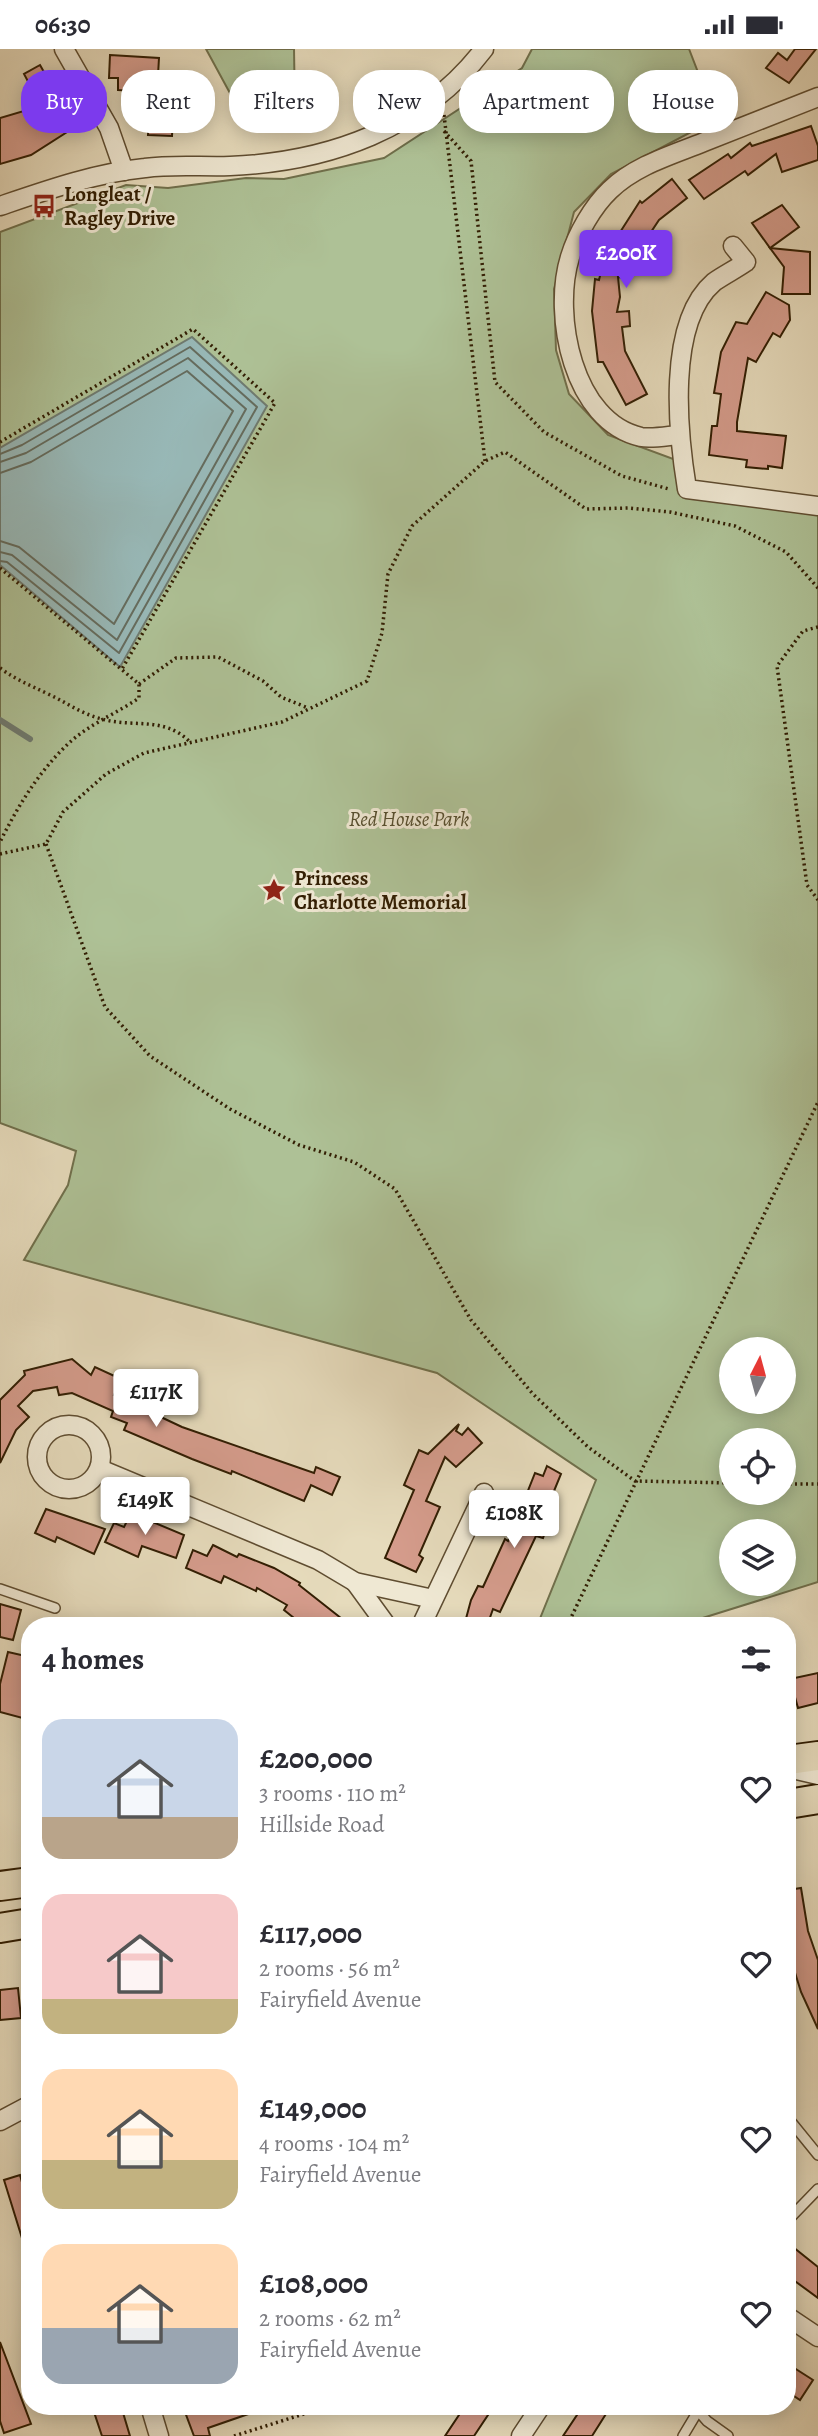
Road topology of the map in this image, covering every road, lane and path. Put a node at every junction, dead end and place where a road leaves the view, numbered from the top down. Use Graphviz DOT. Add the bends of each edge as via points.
graph roads {
  1 [pos="64,49"];
  2 [pos="484,49"];
  3 [pos="445,92"];
  4 [pos="818,97"];
  5 [pos="445,132"];
  6 [pos="376,133"];
  7 [pos="444,133"];
  8 [pos="124,171"];
  9 [pos="0,206"];
  10 [pos="733,246"];
  11 [pos="746,262"];
  12 [pos="758,277"];
  13 [pos="678,435"];
  14 [pos="0,442"];
  15 [pos="485,460"];
  16 [pos="687,489"];
  17 [pos="818,506"];
  18 [pos="0,568"];
  19 [pos="818,588"];
  20 [pos="818,627"];
  21 [pos="0,668"];
  22 [pos="122,669"];
  23 [pos="139,684"];
  24 [pos="308,708"];
  25 [pos="105,720"];
  26 [pos="190,742"];
  27 [pos="0,842"];
  28 [pos="46,844"];
  29 [pos="0,854"];
  30 [pos="818,900"];
  31 [pos="818,1102"];
  32 [pos="100,1469"];
  33 [pos="635,1481"];
  34 [pos="719,1483"];
  35 [pos="796,1484"];
  36 [pos="818,1485"];
  37 [pos="484,1493"];
  38 [pos="355,1582"];
  39 [pos="0,1589"];
  40 [pos="433,1599"];
  41 [pos="55,1608"];
  42 [pos="380,1617"];
  43 [pos="425,1617"];
  44 [pos="571,1617"];
  45 [pos="818,1756"];
  46 [pos="796,1759"];
  47 [pos="796,1770"];
  48 [pos="818,1775"];
  49 [pos="818,1799"];
  50 [pos="796,1803"];
  51 [pos="21,1883"];
  52 [pos="0,1886"];
  53 [pos="0,1916"];
  54 [pos="21,1921"];
  55 [pos="21,1924"];
  56 [pos="0,1928"];
  57 [pos="21,2110"];
  58 [pos="0,2121"];
  59 [pos="796,2128"];
  60 [pos="817,2153"];
  61 [pos="818,2189"];
  62 [pos="796,2212"];
  63 [pos="796,2322"];
  64 [pos="818,2337"];
  65 [pos="153,2415"];
  66 [pos="300,2415"];
  67 [pos="535,2415"];
  68 [pos="693,2415"];
  69 [pos="702,2415"];
  70 [pos="159,2436"];
  71 [pos="234,2436"];
  72 [pos="521,2436"];
  73 [pos="683,2436"];
  74 [pos="728,2436"];
  1 -- 8 [label="street" via="109,128"];
  2 -- 3 [label="street"];
  4 -- 13 [label="street" via="643,166 610,190 585,223 569,259 569,354 586,395 615,425 642,437"];
  5 -- 16 [label="path" via="471,161 495,382 544,432 622,476 673,490"];
  6 -- 8 [label="street" via="335,151 231,166"];
  7 -- 15 [label="path"];
  8 -- 9 [label="street"];
  10 -- 11 [label="street"];
  11 -- 12 [label="street"];
  11 -- 13 [label="street" via="713,283 692,314 679,381"];
  13 -- 16 [label="street"];
  14 -- 22 [label="path" via="193,329 275,403"];
  15 -- 19 [label="path" via="505,452 586,509 670,512 735,526 786,552"];
  15 -- 24 [label="path" via="412,526 388,574 382,633 367,681"];
  16 -- 17 [label="street"];
  18 -- 22 [label="path"];
  20 -- 30 [label="path" via="803,631 777,666 807,885"];
  21 -- 25 [label="path" via="24,686"];
  22 -- 23 [label="path"];
  23 -- 24 [label="path" via="176,658 218,657 281,697"];
  23 -- 25 [label="path" via="139,698"];
  24 -- 26 [label="path" via="282,722"];
  25 -- 26 [label="path" via="176,729"];
  25 -- 27 [label="path" via="70,742 41,773"];
  26 -- 28 [label="path" via="144,753 106,774 63,812"];
  28 -- 29 [label="path"];
  28 -- 33 [label="path" via="105,1007 134,1040 183,1080 230,1109 299,1145 354,1162 395,1189 471,1320 532,1393 588,1447"];
  31 -- 33 [label="path"];
  32 -- 38 [label="street" via="318,1560"];
  33 -- 34 [label="path"];
  33 -- 44 [label="path"];
  35 -- 36 [label="path"];
  37 -- 40 [label="street"];
  38 -- 40 [label="street"];
  38 -- 42 [label="street"];
  39 -- 41 [label="lane"];
  40 -- 43 [label="street"];
  45 -- 46 [label="highway"];
  47 -- 48 [label="street"];
  49 -- 50 [label="highway"];
  51 -- 52 [label="highway"];
  53 -- 54 [label="street"];
  55 -- 56 [label="highway"];
  57 -- 58 [label="street"];
  59 -- 60 [label="lane"];
  61 -- 62 [label="lane"];
  63 -- 64 [label="street"];
  65 -- 70 [label="street"];
  66 -- 71 [label="path"];
  67 -- 72 [label="street"];
  68 -- 73 [label="lane"];
  69 -- 74 [label="lane"];
}
